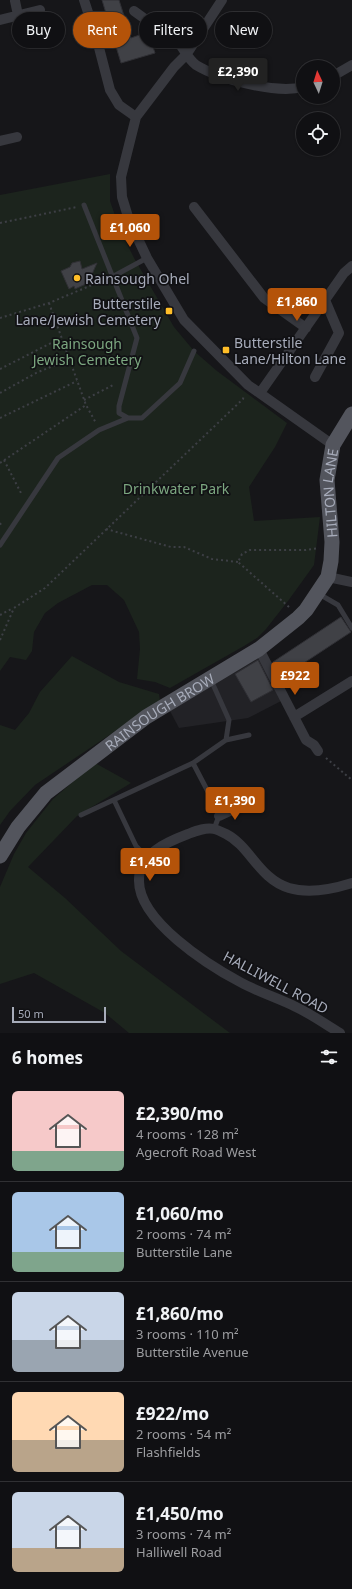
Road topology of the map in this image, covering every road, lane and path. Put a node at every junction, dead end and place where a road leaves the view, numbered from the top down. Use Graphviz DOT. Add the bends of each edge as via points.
graph roads {
  1 [pos="84,0"];
  2 [pos="222,0"];
  3 [pos="15,1"];
  4 [pos="40,10"];
  5 [pos="134,11"];
  6 [pos="17,12"];
  7 [pos="31,12"];
  8 [pos="12,17"];
  9 [pos="0,20"];
  10 [pos="186,55"];
  11 [pos="352,65"];
  12 [pos="340,72"];
  13 [pos="296,87"];
  14 [pos="136,117"];
  15 [pos="17,137"];
  16 [pos="0,141"];
  17 [pos="84,205"];
  18 [pos="194,207"];
  19 [pos="0,223"];
  20 [pos="147,258"];
  21 [pos="352,266"];
  22 [pos="112,277"];
  23 [pos="326,300"];
  24 [pos="49,303"];
  25 [pos="0,318"];
  26 [pos="306,328"];
  27 [pos="62,338"];
  28 [pos="194,351"];
  29 [pos="70,359"];
  30 [pos="0,369"];
  31 [pos="315,377"];
  32 [pos="126,379"];
  33 [pos="77,381"];
  34 [pos="248,384"];
  35 [pos="260,393"];
  36 [pos="0,394"];
  37 [pos="84,400"];
  38 [pos="86,405"];
  39 [pos="0,418"];
  40 [pos="128,418"];
  41 [pos="351,418"];
  42 [pos="99,430"];
  43 [pos="333,444"];
  44 [pos="4,460"];
  45 [pos="0,462"];
  46 [pos="22,495"];
  47 [pos="106,529"];
  48 [pos="0,545"];
  49 [pos="332,550"];
  50 [pos="238,562"];
  51 [pos="328,577"];
  52 [pos="352,582"];
  53 [pos="318,593"];
  54 [pos="14,608"];
  55 [pos="0,615"];
  56 [pos="298,618"];
  57 [pos="352,628"];
  58 [pos="0,640"];
  59 [pos="259,649"];
  60 [pos="210,677"];
  61 [pos="352,681"];
  62 [pos="294,717"];
  63 [pos="249,735"];
  64 [pos="226,740"];
  65 [pos="318,751"];
  66 [pos="193,763"];
  67 [pos="352,780"];
  68 [pos="114,800"];
  69 [pos="240,806"];
  70 [pos="81,815"];
  71 [pos="219,816"];
  72 [pos="214,829"];
  73 [pos="0,856"];
  74 [pos="148,858"];
  75 [pos="352,883"];
  76 [pos="340,1033"];
  1 -- 14 [label="street" via="110,90 119,105"];
  2 -- 10 [label="street"];
  3 -- 6 [label="street"];
  4 -- 7 [label="street"];
  5 -- 10 [label="street" via="179,43"];
  8 -- 9 [label="street"];
  10 -- 13 [label="street" via="195,64 219,76 278,88"];
  10 -- 14 [label="street"];
  11 -- 12 [label="street"];
  14 -- 20 [label="street" via="121,177 122,197 129,220"];
  15 -- 16 [label="street"];
  17 -- 19 [label="path"];
  17 -- 22 [label="lane"];
  18 -- 26 [label="street" via="208,217 264,298"];
  20 -- 22 [label="lane"];
  20 -- 34 [label="street" via="184,320"];
  21 -- 23 [label="street" via="344,273"];
  22 -- 24 [label="path"];
  22 -- 32 [label="lane" via="137,338"];
  23 -- 26 [label="street"];
  23 -- 31 [label="street" via="339,333"];
  24 -- 25 [label="path"];
  24 -- 27 [label="path"];
  26 -- 35 [label="street"];
  27 -- 29 [label="path"];
  27 -- 30 [label="path"];
  28 -- 40 [label="lane" via="180,383 142,418"];
  29 -- 33 [label="path"];
  29 -- 36 [label="path" via="36,373"];
  32 -- 37 [label="path"];
  32 -- 40 [label="lane" via="119,413"];
  33 -- 37 [label="path"];
  33 -- 39 [label="path"];
  34 -- 35 [label="street"];
  34 -- 47 [label="path" via="243,400"];
  35 -- 43 [label="street"];
  37 -- 38 [label="path"];
  38 -- 42 [label="path"];
  38 -- 44 [label="path"];
  40 -- 42 [label="lane"];
  41 -- 43 [label="main road, HILTON LANE"];
  42 -- 48 [label="lane" via="58,458"];
  43 -- 49 [label="main road, HILTON LANE" via="328,480"];
  44 -- 45 [label="path"];
  44 -- 46 [label="path"];
  47 -- 50 [label="path" via="171,547 184,547 212,559"];
  47 -- 54 [label="path" via="45,588"];
  49 -- 50 [label="path" via="250,550 242,554"];
  49 -- 51 [label="main road, HILTON LANE"];
  50 -- 56 [label="path"];
  51 -- 52 [label="street"];
  51 -- 53 [label="main road, RAINSOUGH BROW"];
  53 -- 56 [label="main road, RAINSOUGH BROW"];
  53 -- 57 [label="lane" via="338,605"];
  54 -- 55 [label="path"];
  54 -- 58 [label="path"];
  56 -- 59 [label="main road, RAINSOUGH BROW"];
  59 -- 60 [label="main road, RAINSOUGH BROW"];
  59 -- 62 [label="street"];
  60 -- 64 [label="lane" via="229,720"];
  60 -- 73 [label="main road, RAINSOUGH BROW" via="146,717 46,793 18,826"];
  61 -- 62 [label="street"];
  62 -- 65 [label="street" via="306,740"];
  63 -- 64 [label="lane"];
  64 -- 66 [label="lane"];
  65 -- 67 [label="path"];
  66 -- 68 [label="lane"];
  66 -- 71 [label="lane"];
  68 -- 70 [label="lane"];
  68 -- 74 [label="lane" via="136,846"];
  69 -- 71 [label="street"];
  71 -- 72 [label="lane"];
  72 -- 74 [label="street, HALLIWELL ROAD" via="200,830 161,846"];
  72 -- 75 [label="street" via="236,841 263,872 290,888 336,888"];
  74 -- 76 [label="street, HALLIWELL ROAD" via="139,873 141,896 151,913 178,940 198,956 241,982 295,1006"];
}
